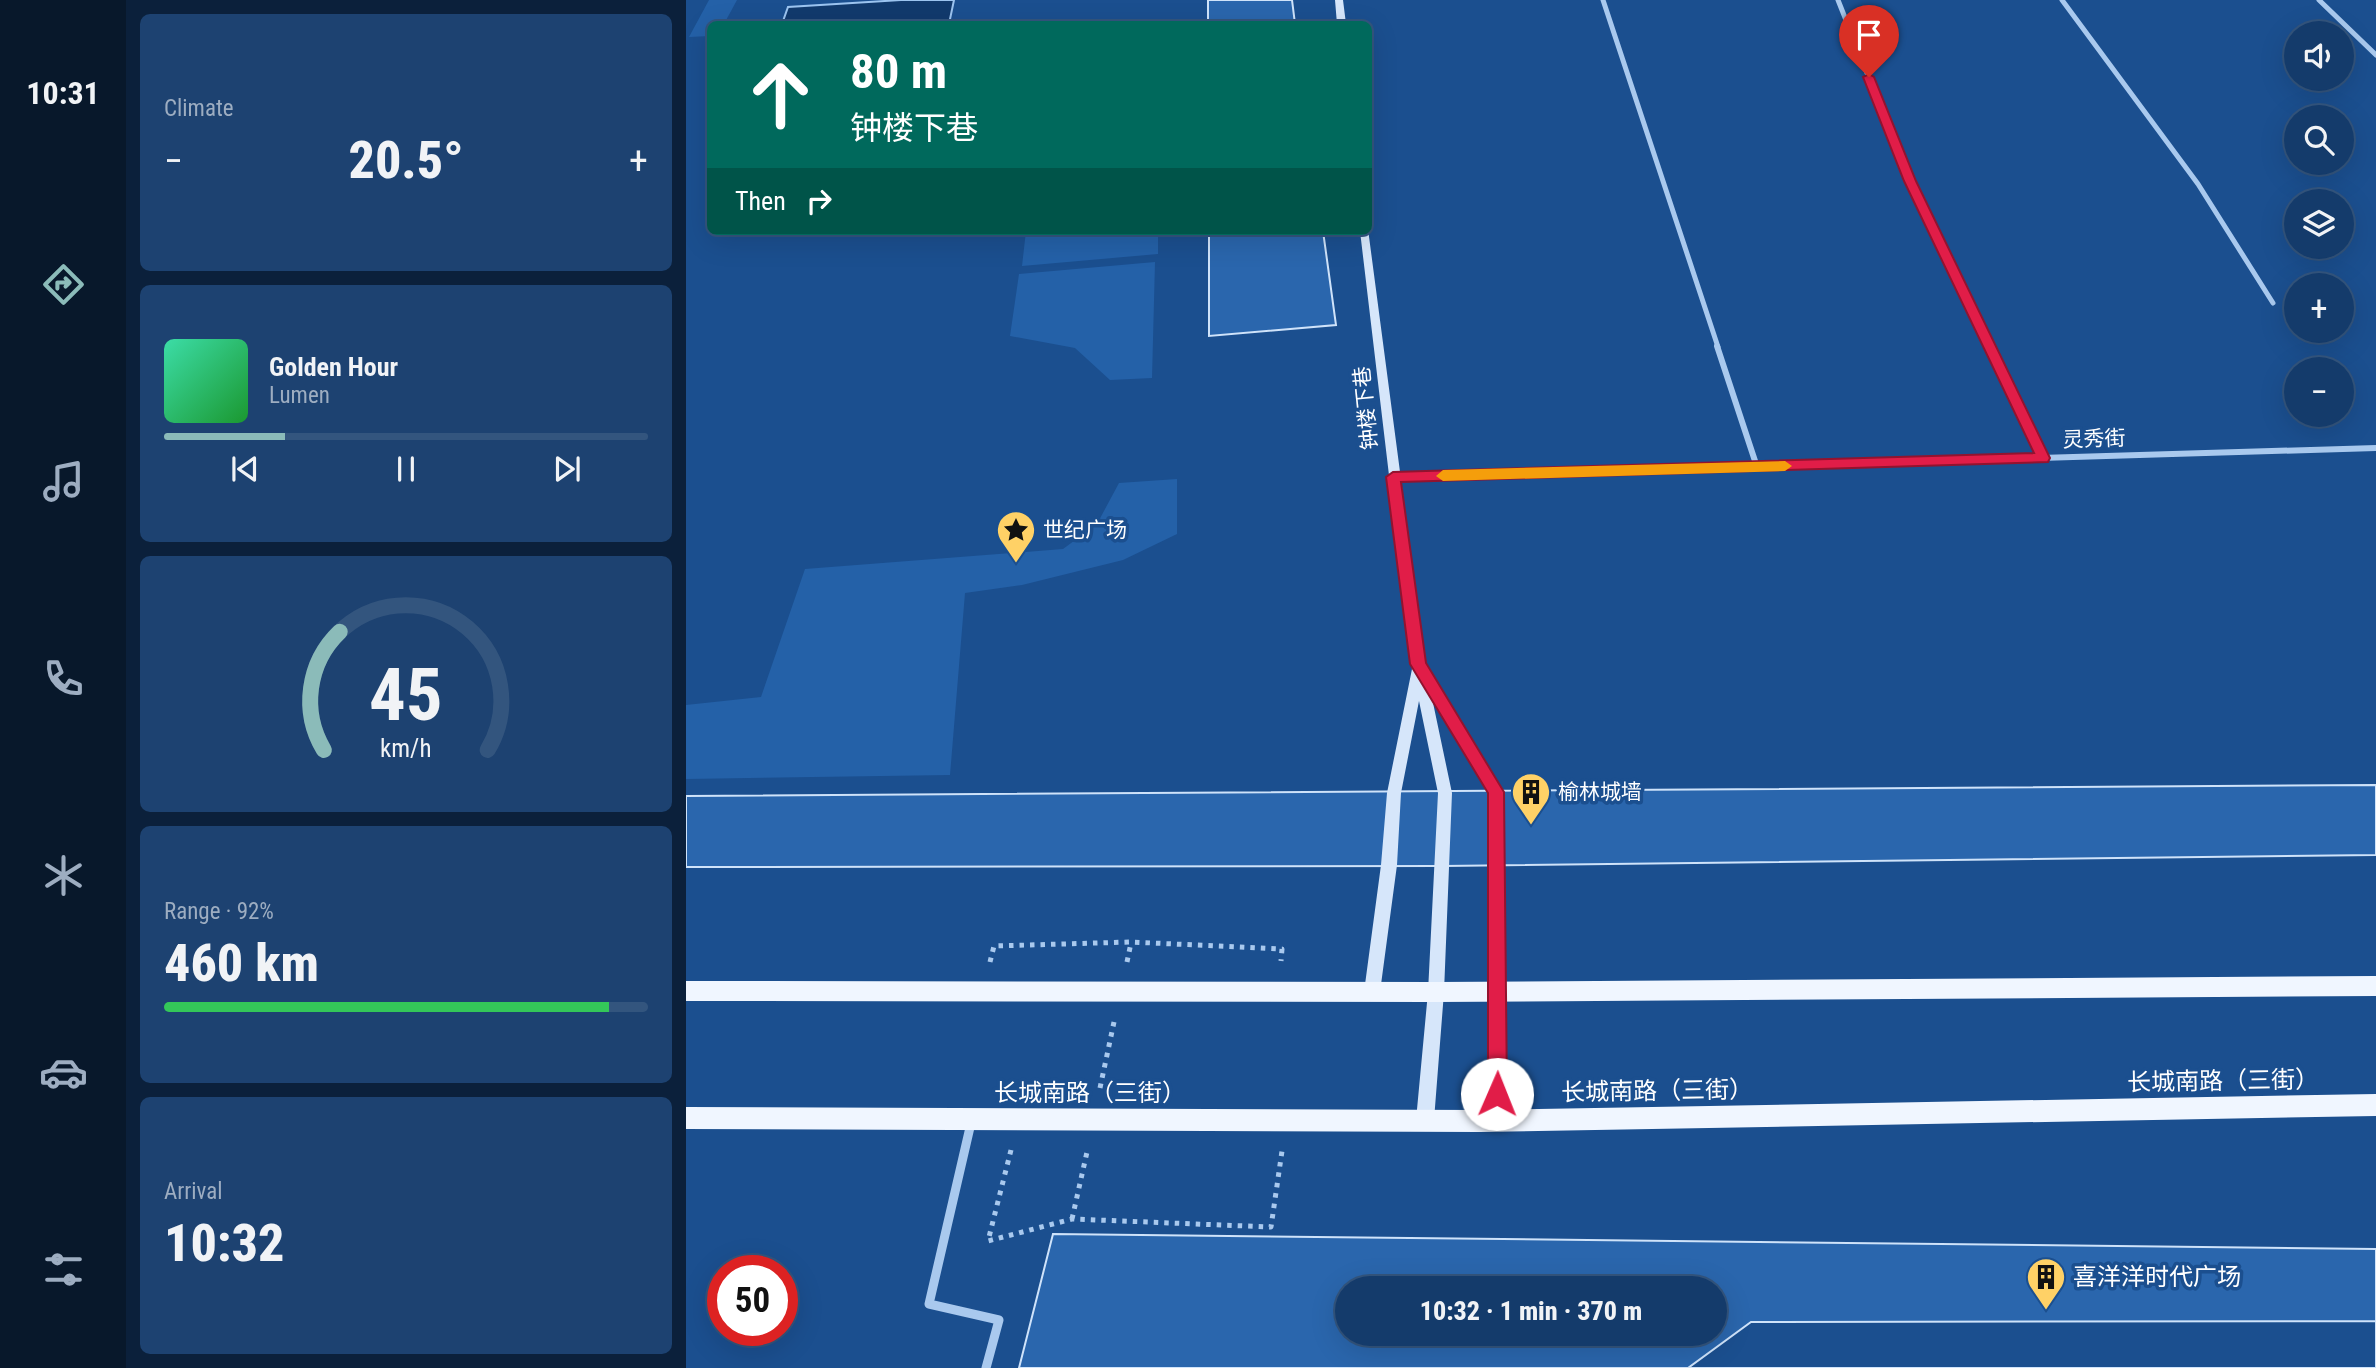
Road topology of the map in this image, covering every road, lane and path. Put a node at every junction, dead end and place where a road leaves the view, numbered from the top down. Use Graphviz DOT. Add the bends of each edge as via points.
graph roads {
  1 [pos="1339,0"];
  2 [pos="1603,0"];
  3 [pos="1838,0"];
  4 [pos="2062,0"];
  5 [pos="2319,0"];
  6 [pos="1342,21"];
  7 [pos="2376,55"];
  8 [pos="1365,235"];
  9 [pos="2273,303"];
  10 [pos="2376,448"];
  11 [pos="2043,458"];
  12 [pos="1757,467"];
  13 [pos="1393,477"];
  14 [pos="1418,664"];
  15 [pos="1131,943"];
  16 [pos="994,946"];
  17 [pos="1282,949"];
  18 [pos="1126,969"];
  19 [pos="2376,986"];
  20 [pos="686,991"];
  21 [pos="1499,991"];
  22 [pos="1372,992"];
  23 [pos="1436,992"];
  24 [pos="1117,1008"];
  25 [pos="1098,1101"];
  26 [pos="2376,1105"];
  27 [pos="686,1118"];
  28 [pos="971,1119"];
  29 [pos="1019,1119"];
  30 [pos="1286,1120"];
  31 [pos="1497,1120"];
  32 [pos="1425,1121"];
  33 [pos="1089,1140"];
  34 [pos="1072,1219"];
  35 [pos="986,1368"];
  1 -- 6 [label="main road"];
  2 -- 12 [label="street"];
  3 -- 11 [label="street" via="1910,181"];
  4 -- 9 [label="street" via="2198,184"];
  5 -- 7 [label="street"];
  8 -- 13 [label="main road, 钟楼下巷"];
  10 -- 11 [label="street, 灵秀街"];
  11 -- 12 [label="street, 灵秀街"];
  12 -- 13 [label="street, 灵秀街"];
  13 -- 14 [label="main road, 钟楼下巷"];
  14 -- 21 [label="main road" via="1496,792"];
  14 -- 22 [label="main road" via="1394,793"];
  14 -- 23 [label="main road" via="1445,793"];
  15 -- 16 [label="path"];
  15 -- 17 [label="path"];
  15 -- 18 [label="path"];
  19 -- 21 [label="main road"];
  20 -- 22 [label="main road"];
  21 -- 23 [label="main road"];
  21 -- 31 [label="main road"];
  22 -- 23 [label="main road"];
  23 -- 32 [label="main road"];
  24 -- 25 [label="path"];
  26 -- 31 [label="main road, 长城南路（三街）"];
  27 -- 28 [label="main road, 长城南路（三街）"];
  28 -- 29 [label="main road, 长城南路（三街）"];
  28 -- 35 [label="street" via="929,1304 999,1320"];
  29 -- 30 [label="main road, 长城南路（三街）"];
  29 -- 34 [label="path" via="988,1241"];
  30 -- 32 [label="main road, 长城南路（三街）"];
  30 -- 34 [label="path" via="1271,1227"];
  31 -- 32 [label="main road, 长城南路（三街）"];
  33 -- 34 [label="path"];
}
